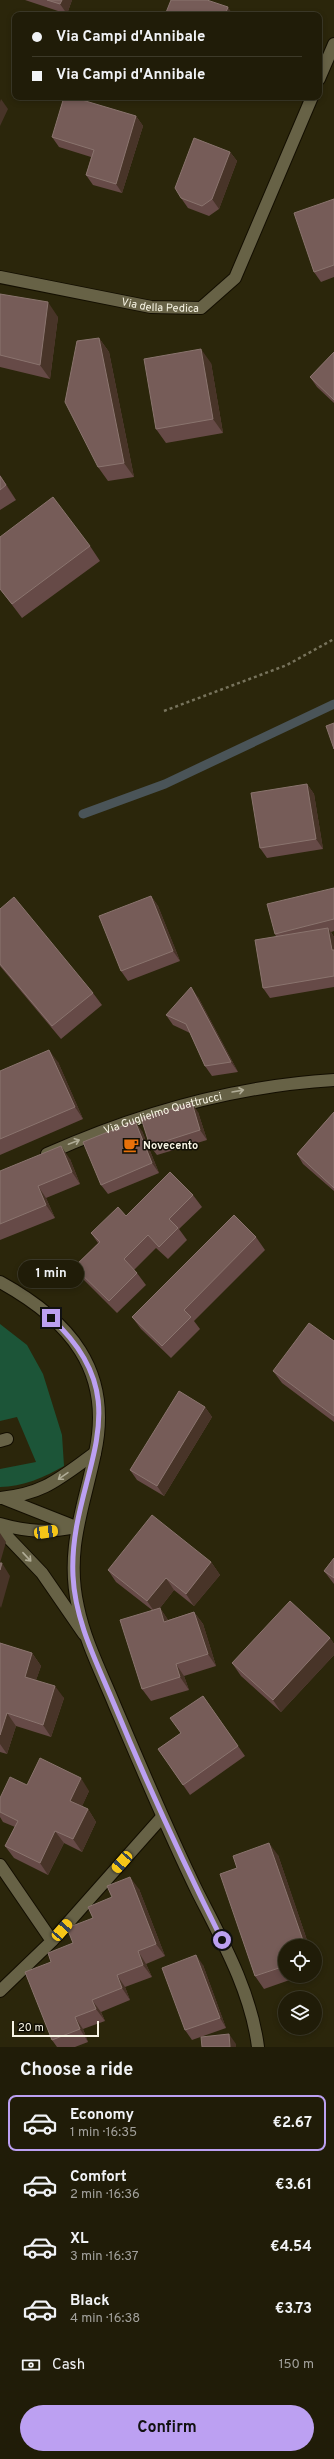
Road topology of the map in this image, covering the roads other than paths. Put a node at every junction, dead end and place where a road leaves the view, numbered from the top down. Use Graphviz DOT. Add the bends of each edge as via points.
graph roads {
  1 [pos="334,44"];
  2 [pos="322,72"];
  3 [pos="311,100"];
  4 [pos="0,277"];
  5 [pos="334,1080"];
  6 [pos="34,1159"];
  7 [pos="0,1282"];
  8 [pos="95,1454"];
  9 [pos="0,1498"];
  10 [pos="0,1524"];
  11 [pos="76,1526"];
  12 [pos="0,1529"];
  13 [pos="87,1640"];
  14 [pos="162,1817"];
  15 [pos="0,1864"];
  16 [pos="52,1941"];
  17 [pos="0,1991"];
  18 [pos="258,2047"];
  1 -- 2 [label="main road"];
  3 -- 4 [label="main road, Via della Pedica" via="235,278 201,308 152,307"];
  6 -- 5 [label="main road, Via Guglielmo Quattrucci, one-way" via="151,1113 204,1098 260,1087"];
  7 -- 8 [label="main road" via="44,1311 70,1337 87,1361 94,1375 99,1403"];
  8 -- 9 [label="main road, one-way" via="41,1489 29,1494"];
  8 -- 11 [label="main road"];
  9 -- 11 [label="main road"];
  10 -- 11 [label="main road" via="34,1532 59,1531"];
  11 -- 13 [label="main road" via="73,1578"];
  12 -- 13 [label="main road, one-way" via="42,1573"];
  13 -- 14 [label="main road"];
  14 -- 16 [label="main road"];
  14 -- 18 [label="main road" via="234,1966 250,2010"];
  15 -- 16 [label="main road"];
  16 -- 17 [label="main road"];
}
